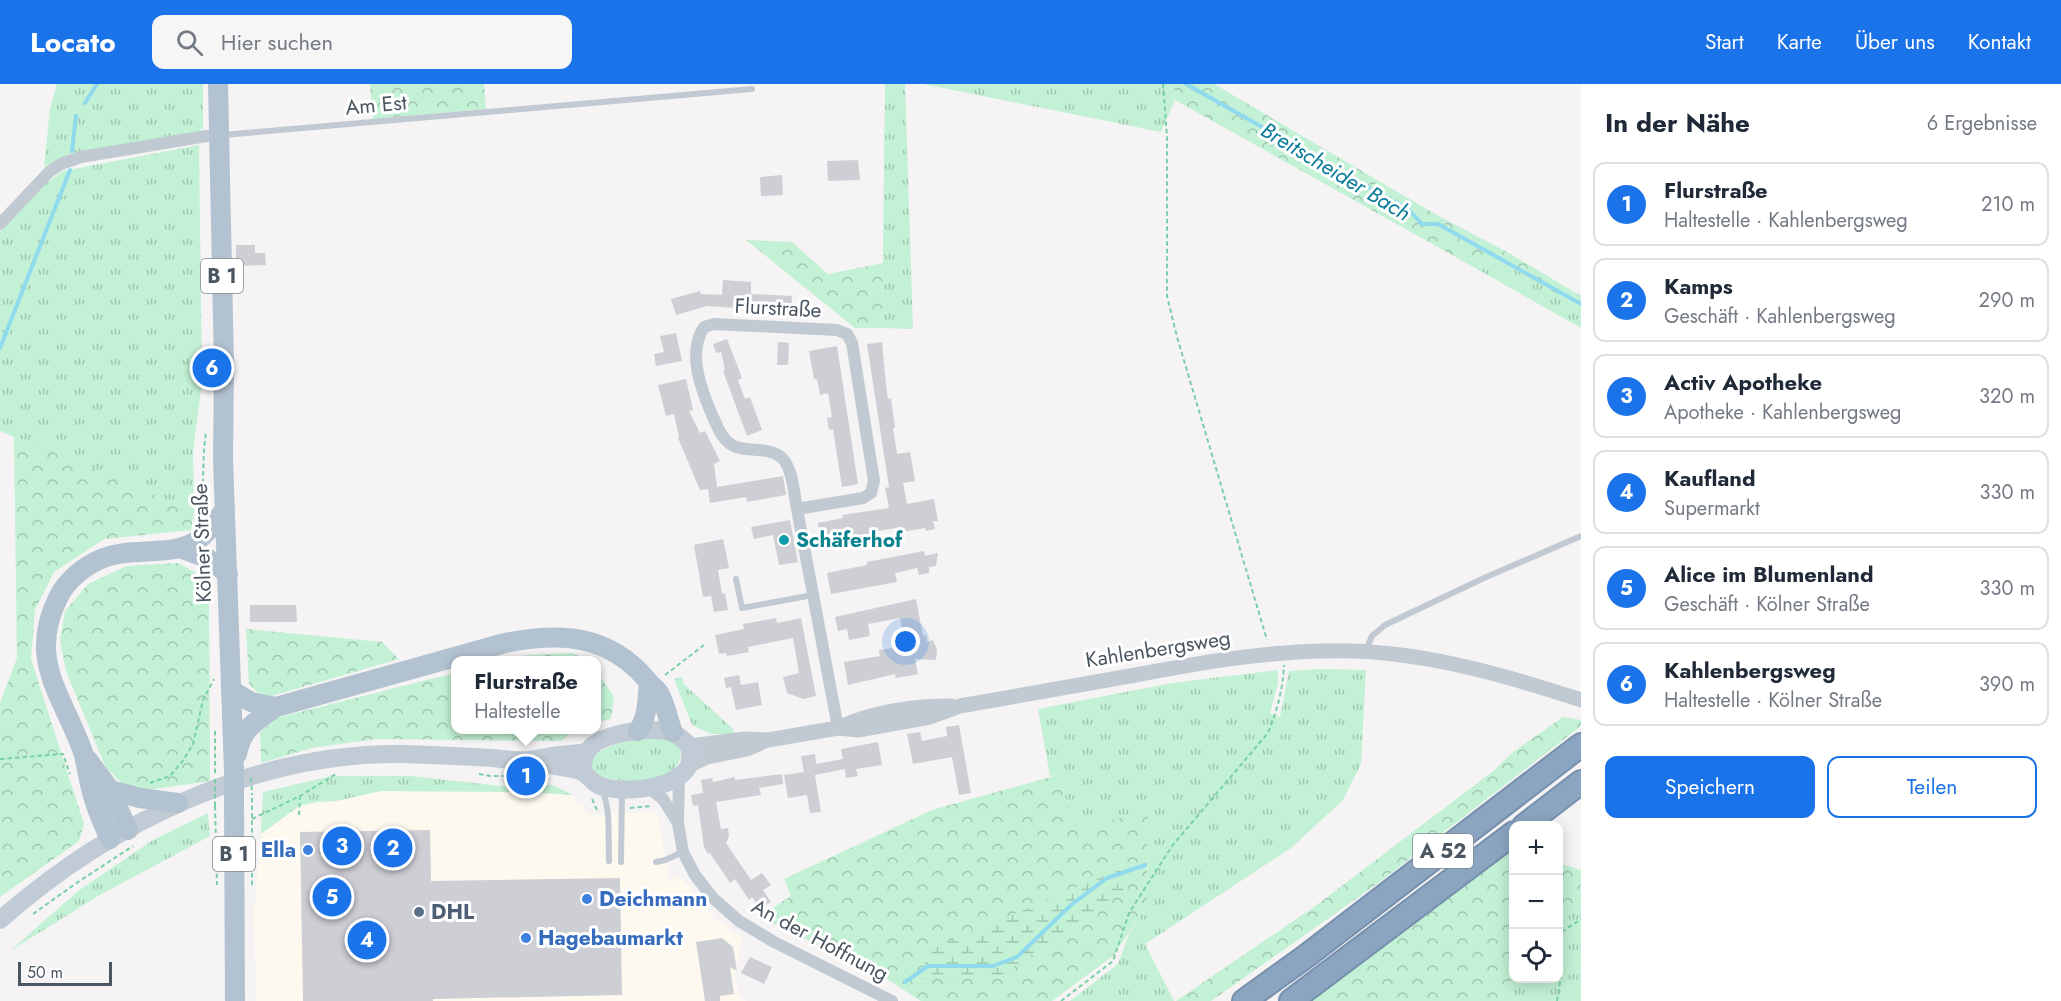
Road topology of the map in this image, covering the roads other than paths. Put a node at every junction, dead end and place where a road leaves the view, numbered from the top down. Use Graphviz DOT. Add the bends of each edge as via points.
graph roads {
  1 [pos="218,84"];
  2 [pos="752,89"];
  3 [pos="219,136"];
  4 [pos="0,224"];
  5 [pos="225,509"];
  6 [pos="797,509"];
  7 [pos="1581,536"];
  8 [pos="180,548"];
  9 [pos="228,573"];
  10 [pos="736,579"];
  11 [pos="813,595"];
  12 [pos="1365,652"];
  13 [pos="458,656"];
  14 [pos="451,658"];
  15 [pos="649,683"];
  16 [pos="231,690"];
  17 [pos="1581,700"];
  18 [pos="276,707"];
  19 [pos="838,728"];
  20 [pos="638,731"];
  21 [pos="673,732"];
  22 [pos="768,740"];
  23 [pos="1581,745"];
  24 [pos="690,746"];
  25 [pos="586,752"];
  26 [pos="83,753"];
  27 [pos="530,760"];
  28 [pos="583,771"];
  29 [pos="684,771"];
  30 [pos="225,774"];
  31 [pos="1581,782"];
  32 [pos="598,785"];
  33 [pos="649,788"];
  34 [pos="623,789"];
  35 [pos="110,790"];
  36 [pos="178,803"];
  37 [pos="1529,821"];
  38 [pos="678,823"];
  39 [pos="119,834"];
  40 [pos="1509,837"];
  41 [pos="683,852"];
  42 [pos="609,861"];
  43 [pos="621,862"];
  44 [pos="656,862"];
  45 [pos="0,920"];
  46 [pos="235,1001"];
  47 [pos="892,1001"];
  48 [pos="1244,1001"];
  49 [pos="1291,1001"];
  1 -- 3 [label="main road, Kölner Straße / B 1"];
  2 -- 3 [label="lane, Am Est"];
  3 -- 4 [label="street" via="81,157 61,164"];
  3 -- 5 [label="main road, Kölner Straße / B 1"];
  5 -- 8 [label="main road" via="206,534"];
  5 -- 9 [label="main road, Kölner Straße / B 1"];
  6 -- 6 [label="street, Flurstraße" via="863,498 872,493 874,482 852,342 847,334 837,330 714,324 704,327 698,337 696,368 702,393 722,437 736,447 773,452 783,459"];
  6 -- 11 [label="street, Flurstraße"];
  7 -- 12 [label="lane" via="1385,625 1372,636"];
  8 -- 9 [label="main road" via="207,558"];
  8 -- 26 [label="main road" via="125,552 100,559 75,575 49,615 45,643 48,669"];
  9 -- 16 [label="main road, Kölner Straße / B 1"];
  10 -- 11 [label="lane" via="742,608"];
  11 -- 19 [label="street, Flurstraße"];
  12 -- 17 [label="street, Kahlenbergsweg" via="1466,667"];
  12 -- 19 [label="street, Kahlenbergsweg" via="1278,654 1185,666 960,706 928,706 858,719"];
  13 -- 15 [label="main road" via="534,637 565,637 600,644 619,654"];
  14 -- 18 [label="main road"];
  15 -- 20 [label="main road" via="644,723"];
  15 -- 21 [label="main road" via="659,693"];
  16 -- 18 [label="main road" via="251,702"];
  16 -- 30 [label="main road, Kölner Straße / B 1"];
  18 -- 30 [label="main road" via="244,731"];
  19 -- 22 [label="street, Kahlenbergsweg"];
  20 -- 21 [label="main road"];
  20 -- 25 [label="main road" via="603,740"];
  21 -- 24 [label="main road"];
  22 -- 24 [label="street, Kahlenbergsweg"];
  22 -- 29 [label="street, Kahlenbergsweg" via="747,749 707,757"];
  23 -- 48 [label="highway, A 52"];
  24 -- 29 [label="main road"];
  25 -- 27 [label="main road"];
  25 -- 28 [label="main road"];
  26 -- 35 [label="main road"];
  26 -- 39 [label="main road" via="92,794"];
  27 -- 28 [label="main road"];
  27 -- 36 [label="main road" via="399,754 348,757 255,775"];
  28 -- 32 [label="main road"];
  29 -- 33 [label="main road, Kahlenbergsweg"];
  29 -- 38 [label="street, An der Hoffnung"];
  30 -- 46 [label="main road, Kölner Straße / B 1, bridge" via="234,800"];
  31 -- 37 [label="highway"];
  32 -- 34 [label="main road, Kahlenbergsweg"];
  32 -- 42 [label="lane" via="604,795"];
  33 -- 34 [label="main road, Kahlenbergsweg"];
  33 -- 38 [label="street, An der Hoffnung" via="663,799"];
  34 -- 43 [label="lane"];
  35 -- 36 [label="main road"];
  35 -- 39 [label="main road"];
  36 -- 39 [label="main road"];
  38 -- 41 [label="street, An der Hoffnung"];
  39 -- 45 [label="main road"];
  40 -- 49 [label="highway, A 52"];
  41 -- 44 [label="lane"];
  41 -- 47 [label="street, An der Hoffnung" via="713,898 739,921"];
}
